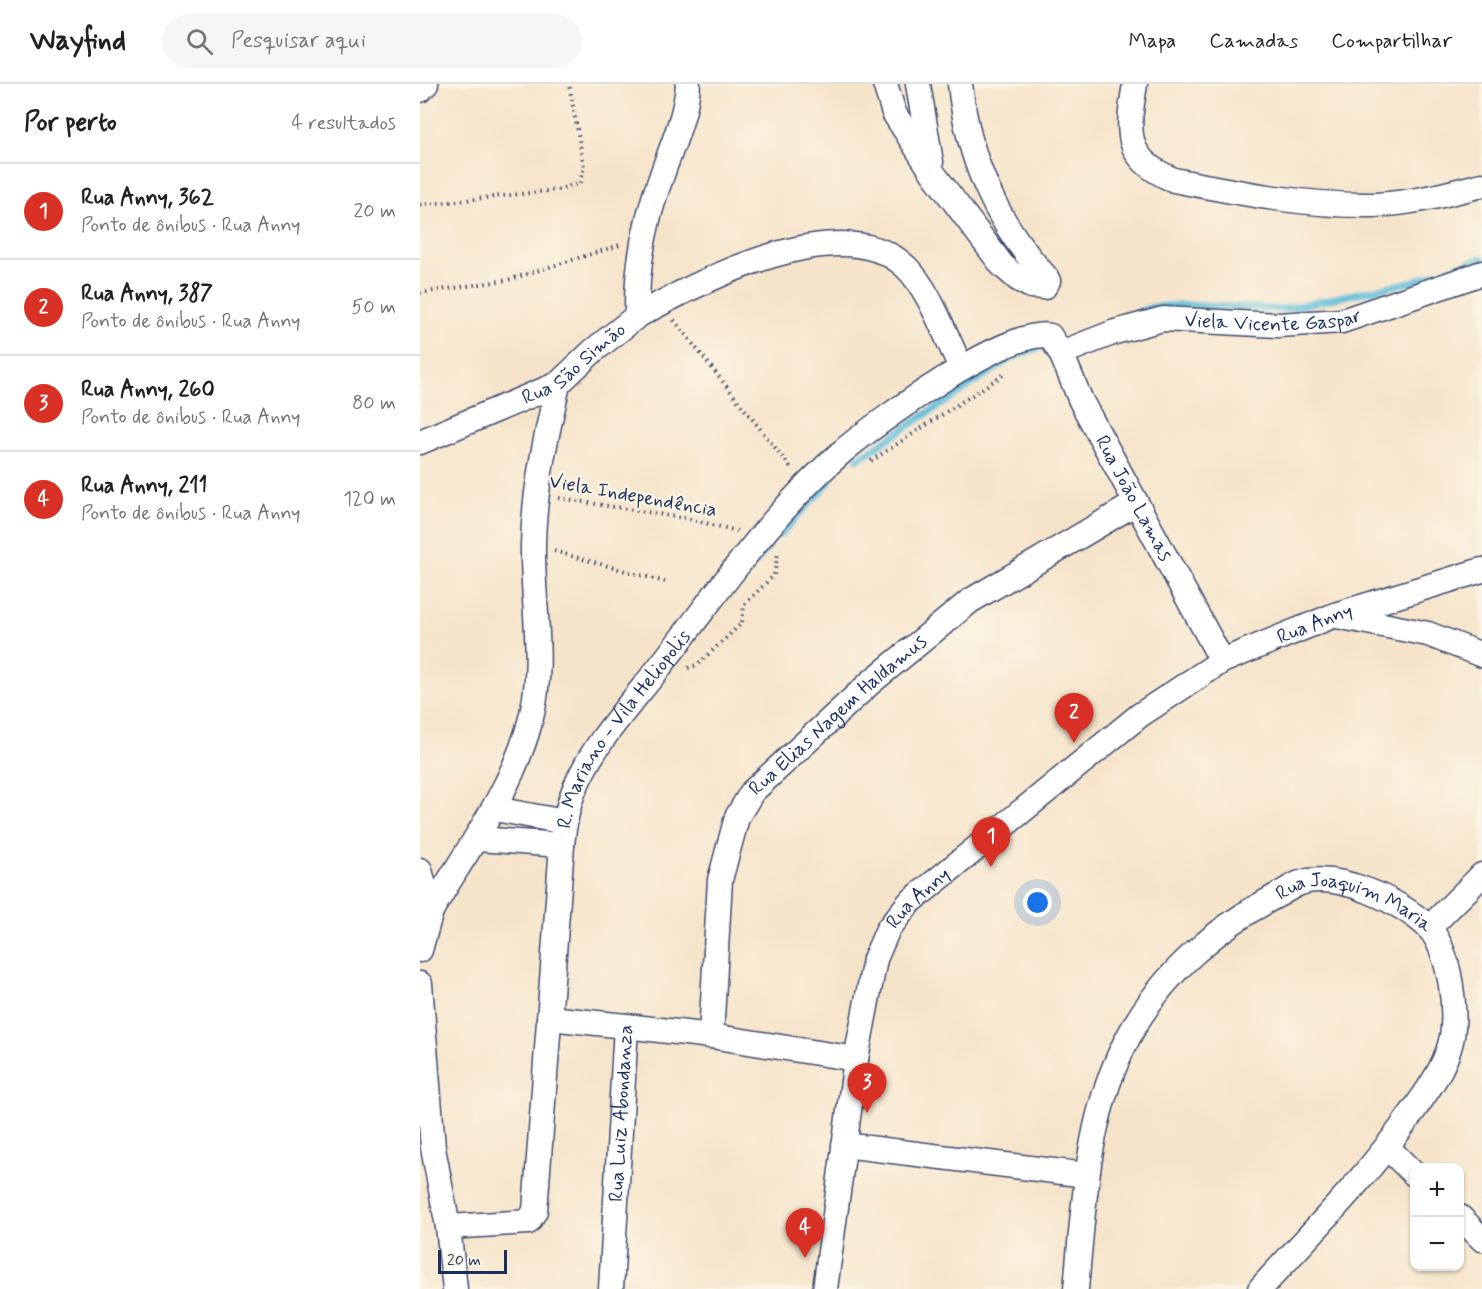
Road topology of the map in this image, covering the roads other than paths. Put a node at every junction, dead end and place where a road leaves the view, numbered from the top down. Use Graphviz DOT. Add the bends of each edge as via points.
graph roads {
  1 [pos="426,84"];
  2 [pos="688,84"];
  3 [pos="885,84"];
  4 [pos="918,84"];
  5 [pos="960,84"];
  6 [pos="1135,84"];
  7 [pos="420,90"];
  8 [pos="933,173"];
  9 [pos="1482,185"];
  10 [pos="1482,273"];
  11 [pos="637,316"];
  12 [pos="1054,345"];
  13 [pos="961,368"];
  14 [pos="558,384"];
  15 [pos="420,442"];
  16 [pos="1136,503"];
  17 [pos="1482,570"];
  18 [pos="1335,615"];
  19 [pos="1482,655"];
  20 [pos="1222,661"];
  21 [pos="495,809"];
  22 [pos="563,834"];
  23 [pos="477,839"];
  24 [pos="420,870"];
  25 [pos="1482,875"];
  26 [pos="431,911"];
  27 [pos="1429,928"];
  28 [pos="420,950"];
  29 [pos="420,984"];
  30 [pos="549,1018"];
  31 [pos="626,1026"];
  32 [pos="711,1036"];
  33 [pos="856,1059"];
  34 [pos="844,1145"];
  35 [pos="1388,1148"];
  36 [pos="427,1154"];
  37 [pos="1410,1170"];
  38 [pos="1086,1175"];
  39 [pos="1464,1221"];
  40 [pos="448,1227"];
  41 [pos="1482,1239"];
  42 [pos="455,1289"];
  43 [pos="611,1289"];
  44 [pos="825,1289"];
  45 [pos="1076,1289"];
  46 [pos="1260,1289"];
  1 -- 7 [label="street"];
  2 -- 11 [label="street, Rua São Simão" via="678,133 642,237"];
  3 -- 8 [label="street" via="894,113"];
  4 -- 8 [label="street"];
  5 -- 8 [label="street" via="971,151 985,189 1012,236 1046,276 1044,287 1031,286 1002,265"];
  6 -- 9 [label="street" via="1131,126 1138,156 1152,171 1174,180 1316,203 1376,205 1434,198"];
  10 -- 12 [label="street, Viela Vicente Gaspar" via="1342,321 1278,325 1163,319"];
  11 -- 13 [label="street" via="734,267 777,252 829,245 874,250 896,258 908,269"];
  11 -- 14 [label="street, Rua São Simão"];
  12 -- 13 [label="street, R. Mariano - Vila Heliopolis" via="1022,338"];
  12 -- 16 [label="street, Rua João Lamas"];
  13 -- 22 [label="street, R. Mariano - Vila Heliopolis" via="843,451 807,486 768,542 598,747 575,788"];
  14 -- 15 [label="street, Rua São Simão"];
  14 -- 21 [label="street" via="543,450 533,545 539,668 536,694 523,744"];
  16 -- 20 [label="street, Rua João Lamas"];
  16 -- 32 [label="street, Rua Elias Nagem Haldamus" via="970,601 870,683 752,792 737,817 720,880"];
  17 -- 18 [label="street, Rua Anny"];
  18 -- 19 [label="street" via="1428,634"];
  18 -- 20 [label="street, Rua Anny"];
  20 -- 33 [label="street, Rua Anny" via="1140,715 909,903 888,929 875,959"];
  21 -- 22 [label="street"];
  21 -- 23 [label="street"];
  22 -- 23 [label="street"];
  22 -- 30 [label="street, R. Mariano - Vila Heliopolis"];
  23 -- 26 [label="street"];
  24 -- 26 [label="street"];
  25 -- 27 [label="street"];
  26 -- 28 [label="street"];
  27 -- 35 [label="street, Rua Joaquim Maria" via="1449,978 1455,1018 1437,1077"];
  27 -- 38 [label="street, Rua Joaquim Maria" via="1389,900 1356,886 1328,881 1301,883 1248,913 1194,951 1162,986 1131,1032 1109,1077"];
  29 -- 36 [label="street"];
  30 -- 31 [label="street"];
  30 -- 40 [label="street, R. Mariano - Vila Heliopolis" via="533,1218 528,1222"];
  31 -- 32 [label="street, Rua Luiz Abondanza"];
  31 -- 43 [label="street, Rua Luiz Abondanza"];
  32 -- 33 [label="street, Rua Luiz Abondanza"];
  33 -- 34 [label="street, Rua Anny"];
  34 -- 38 [label="street"];
  34 -- 44 [label="street, Rua Anny"];
  35 -- 37 [label="street"];
  35 -- 46 [label="street, Rua Joaquim Maria"];
  36 -- 40 [label="street"];
  38 -- 45 [label="street, Rua Joaquim Maria"];
  39 -- 41 [label="street"];
  40 -- 42 [label="street"];
}
